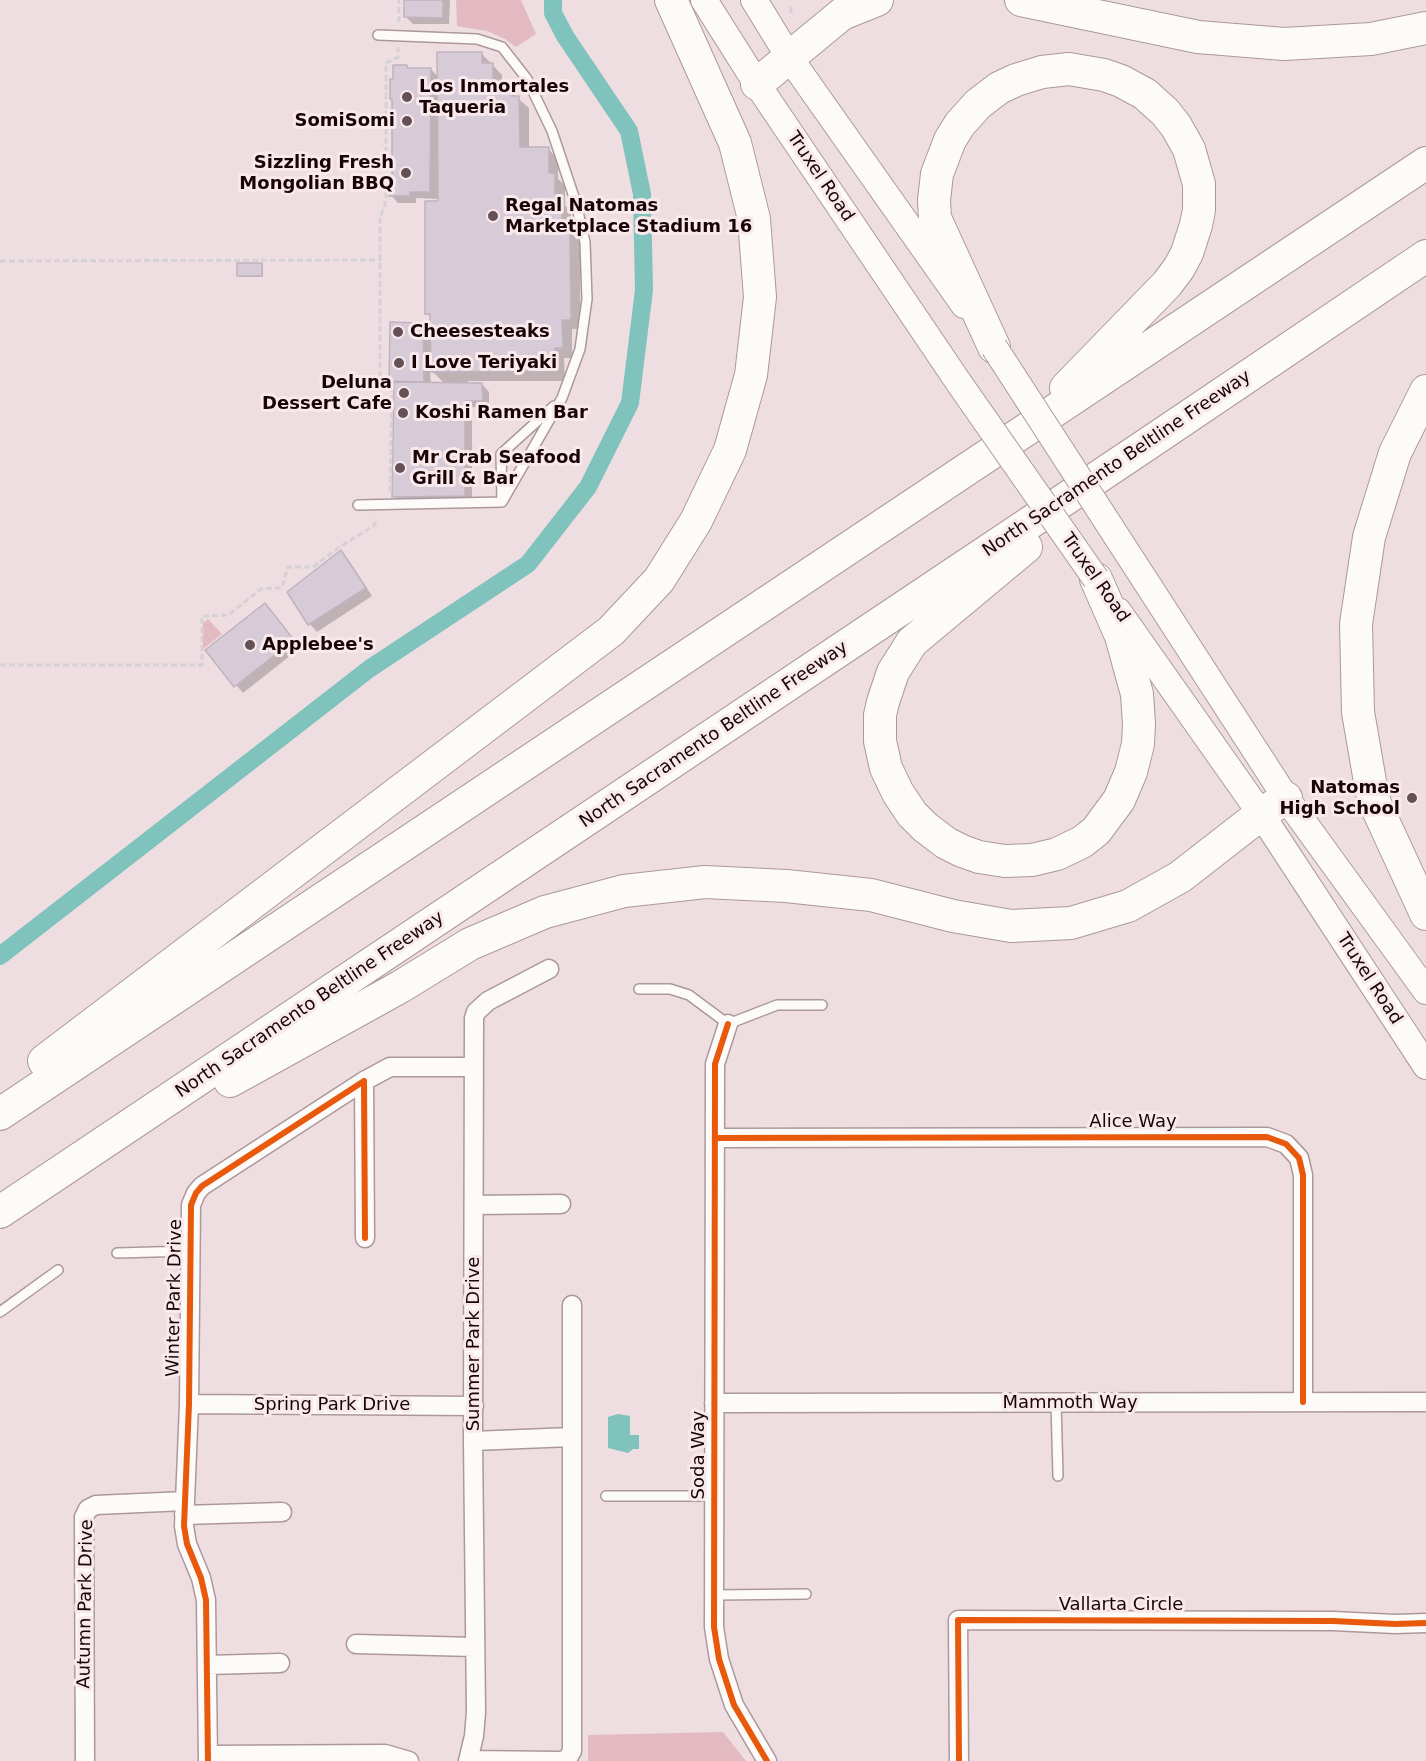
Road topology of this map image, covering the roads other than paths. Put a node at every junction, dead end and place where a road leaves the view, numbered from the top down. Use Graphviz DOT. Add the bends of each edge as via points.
graph roads {
  1 [pos="671,0"];
  2 [pos="704,0"];
  3 [pos="754,0"];
  4 [pos="877,0"];
  5 [pos="1021,0"];
  6 [pos="1426,28"];
  7 [pos="378,35"];
  8 [pos="789,57"];
  9 [pos="757,84"];
  10 [pos="1426,163"];
  11 [pos="1426,256"];
  12 [pos="994,347"];
  13 [pos="1426,391"];
  14 [pos="562,398"];
  15 [pos="1022,434"];
  16 [pos="1146,446"];
  17 [pos="502,502"];
  18 [pos="358,505"];
  19 [pos="1096,579"];
  20 [pos="1274,806"];
  21 [pos="1426,915"];
  22 [pos="549,969"];
  23 [pos="639,989"];
  24 [pos="1426,991"];
  25 [pos="822,1005"];
  26 [pos="728,1024"];
  27 [pos="1426,1066"];
  28 [pos="474,1067"];
  29 [pos="364,1081"];
  30 [pos="0,1094"];
  31 [pos="0,1114"];
  32 [pos="716,1138"];
  33 [pos="37,1187"];
  34 [pos="561,1204"];
  35 [pos="475,1205"];
  36 [pos="0,1212"];
  37 [pos="365,1238"];
  38 [pos="190,1251"];
  39 [pos="117,1253"];
  40 [pos="58,1270"];
  41 [pos="572,1305"];
  42 [pos="0,1312"];
  43 [pos="1056,1402"];
  44 [pos="1303,1402"];
  45 [pos="1426,1402"];
  46 [pos="714,1403"];
  47 [pos="189,1404"];
  48 [pos="474,1406"];
  49 [pos="571,1437"];
  50 [pos="473,1441"];
  51 [pos="1058,1476"];
  52 [pos="606,1496"];
  53 [pos="714,1496"];
  54 [pos="185,1508"];
  55 [pos="282,1512"];
  56 [pos="806,1594"];
  57 [pos="714,1595"];
  58 [pos="1426,1623"];
  59 [pos="356,1644"];
  60 [pos="474,1647"];
  61 [pos="280,1663"];
  62 [pos="208,1665"];
  63 [pos="208,1758"];
  64 [pos="85,1761"];
  65 [pos="409,1761"];
  66 [pos="468,1761"];
  67 [pos="558,1761"];
  68 [pos="767,1761"];
  69 [pos="959,1761"];
  1 -- 30 [label="highway" via="735,143 754,219 760,297 751,375 730,450 696,520 658,580 611,631"];
  2 -- 9 [label="main road, Truxel Road"];
  3 -- 8 [label="main road, Truxel Road"];
  4 -- 8 [label="highway" via="842,14"];
  5 -- 6 [label="highway" via="1198,37 1284,44 1371,39"];
  7 -- 14 [label="lane" via="477,39 501,47 527,79 552,131 585,242 587,299 580,349"];
  8 -- 9 [label="highway"];
  8 -- 12 [label="main road, Truxel Road"];
  9 -- 19 [label="main road, Truxel Road, bridge"];
  10 -- 15 [label="highway"];
  11 -- 16 [label="highway, North Sacramento Beltline Freeway"];
  12 -- 15 [label="highway" via="935,218 937,174 950,140 978,104 1016,80 1069,69 1121,81 1145,94 1165,112 1189,149 1198,184 1194,236 1167,284"];
  12 -- 20 [label="main road, Truxel Road, bridge" via="1128,554"];
  13 -- 21 [label="highway" via="1395,453 1369,537 1356,624 1358,712 1373,799"];
  14 -- 17 [label="lane"];
  14 -- 17 [label="lane" via="501,454"];
  15 -- 31 [label="highway"];
  16 -- 19 [label="highway" via="912,642 892,672 880,715 886,768 912,814 946,843 979,857 1005,861 1049,856 1082,842 1096,831 1119,800 1138,744 1137,694 1121,636"];
  16 -- 33 [label="highway, North Sacramento Beltline Freeway"];
  17 -- 18 [label="lane"];
  19 -- 20 [label="main road, Truxel Road"];
  20 -- 24 [label="main road, Truxel Road"];
  20 -- 27 [label="main road, Truxel Road"];
  20 -- 33 [label="highway" via="1180,878 1128,906 1071,923 1011,926 871,895 705,882 624,891 545,912 470,944 400,987"];
  22 -- 28 [label="street, Summer Park Drive" via="488,1001 476,1012"];
  23 -- 26 [label="lane" via="670,989 689,995"];
  25 -- 26 [label="lane" via="777,1005"];
  26 -- 32 [label="street, Soda Way" via="715,1064"];
  28 -- 29 [label="street, Winter Park Drive" via="390,1067"];
  28 -- 35 [label="street, Summer Park Drive"];
  29 -- 37 [label="street"];
  29 -- 38 [label="street, Winter Park Drive" via="202,1186 191,1205"];
  32 -- 44 [label="street, Alice Way" via="1268,1137 1286,1144 1299,1158 1303,1175"];
  32 -- 46 [label="street, Soda Way"];
  33 -- 36 [label="highway, North Sacramento Beltline Freeway"];
  34 -- 35 [label="street"];
  35 -- 48 [label="street, Summer Park Drive"];
  38 -- 39 [label="lane"];
  38 -- 47 [label="street, Winter Park Drive"];
  40 -- 42 [label="lane"];
  41 -- 49 [label="street"];
  43 -- 44 [label="street, Mammoth Way"];
  43 -- 46 [label="street, Mammoth Way"];
  43 -- 51 [label="lane"];
  44 -- 45 [label="street, Mammoth Way"];
  46 -- 53 [label="street, Soda Way"];
  47 -- 48 [label="street, Spring Park Drive"];
  47 -- 54 [label="street, Winter Park Drive"];
  48 -- 50 [label="street, Summer Park Drive"];
  49 -- 50 [label="street"];
  49 -- 67 [label="street" via="572,1751 568,1758"];
  50 -- 60 [label="street, Summer Park Drive"];
  52 -- 53 [label="lane"];
  53 -- 57 [label="street, Soda Way"];
  54 -- 55 [label="street, Autumn Park Drive"];
  54 -- 62 [label="street, Winter Park Drive" via="187,1544 206,1600"];
  54 -- 64 [label="street, Autumn Park Drive" via="96,1505 84,1517"];
  56 -- 57 [label="lane"];
  57 -- 68 [label="street, Soda Way" via="719,1659 734,1705"];
  58 -- 69 [label="street, Vallarta Circle" via="958,1620"];
  59 -- 60 [label="street"];
  60 -- 66 [label="street, Summer Park Drive" via="474,1736"];
  61 -- 62 [label="street"];
  62 -- 63 [label="street, Winter Park Drive"];
  63 -- 65 [label="street" via="385,1754"];
  66 -- 67 [label="street"];
}
